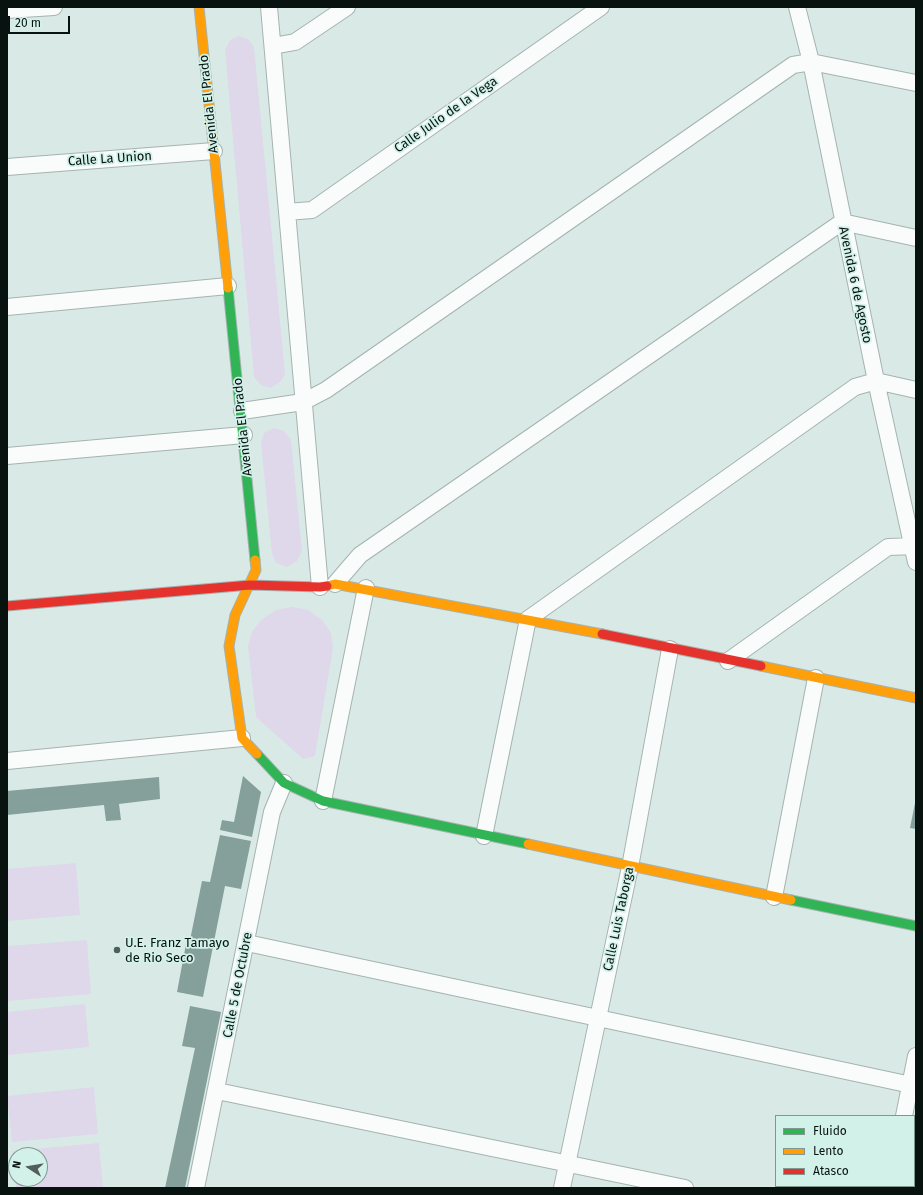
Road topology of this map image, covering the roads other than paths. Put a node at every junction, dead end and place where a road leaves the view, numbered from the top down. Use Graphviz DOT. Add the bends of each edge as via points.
graph roads {
  1 [pos="54,7"];
  2 [pos="199,7"];
  3 [pos="269,7"];
  4 [pos="347,7"];
  5 [pos="601,7"];
  6 [pos="797,7"];
  7 [pos="7,10"];
  8 [pos="273,46"];
  9 [pos="811,62"];
  10 [pos="916,82"];
  11 [pos="214,151"];
  12 [pos="7,166"];
  13 [pos="287,212"];
  14 [pos="842,222"];
  15 [pos="916,238"];
  16 [pos="228,286"];
  17 [pos="7,307"];
  18 [pos="876,381"];
  19 [pos="916,390"];
  20 [pos="303,402"];
  21 [pos="242,411"];
  22 [pos="244,435"];
  23 [pos="7,456"];
  24 [pos="914,546"];
  25 [pos="916,562"];
  26 [pos="250,585"];
  27 [pos="328,586"];
  28 [pos="366,588"];
  29 [pos="7,606"];
  30 [pos="528,619"];
  31 [pos="670,649"];
  32 [pos="728,661"];
  33 [pos="816,678"];
  34 [pos="916,698"];
  35 [pos="242,738"];
  36 [pos="7,761"];
  37 [pos="284,783"];
  38 [pos="323,801"];
  39 [pos="484,836"];
  40 [pos="630,867"];
  41 [pos="774,897"];
  42 [pos="916,926"];
  43 [pos="246,943"];
  44 [pos="598,1018"];
  45 [pos="916,1056"];
  46 [pos="913,1086"];
  47 [pos="216,1091"];
  48 [pos="904,1115"];
  49 [pos="567,1164"];
  50 [pos="196,1188"];
  51 [pos="562,1188"];
  52 [pos="685,1188"];
  1 -- 7 [label="street"];
  2 -- 11 [label="street, Avenida El Prado"];
  3 -- 8 [label="street"];
  4 -- 8 [label="street" via="295,42"];
  5 -- 13 [label="street, Calle Julio de la Vega" via="312,210"];
  6 -- 9 [label="street, Avenida 6 de Agosto"];
  8 -- 13 [label="street"];
  9 -- 10 [label="street"];
  9 -- 14 [label="street, Avenida 6 de Agosto"];
  9 -- 20 [label="street" via="793,65 326,390"];
  11 -- 12 [label="street, Calle La Union"];
  11 -- 16 [label="street, Avenida El Prado"];
  13 -- 20 [label="street"];
  14 -- 15 [label="street"];
  14 -- 18 [label="street, Avenida 6 de Agosto"];
  14 -- 27 [label="street" via="360,555"];
  16 -- 17 [label="street"];
  16 -- 21 [label="street, Avenida El Prado"];
  18 -- 19 [label="street"];
  18 -- 24 [label="street, Avenida 6 de Agosto"];
  18 -- 30 [label="street" via="855,387"];
  20 -- 21 [label="street"];
  20 -- 27 [label="street"];
  21 -- 22 [label="street, Avenida El Prado"];
  22 -- 23 [label="street"];
  22 -- 26 [label="street, Avenida El Prado" via="256,570"];
  24 -- 25 [label="street, Avenida 6 de Agosto"];
  24 -- 32 [label="street" via="888,547"];
  26 -- 27 [label="street"];
  26 -- 29 [label="street"];
  26 -- 35 [label="street, Avenida El Prado" via="235,615 229,646"];
  27 -- 28 [label="street"];
  28 -- 30 [label="street"];
  28 -- 38 [label="street"];
  30 -- 31 [label="street"];
  30 -- 39 [label="street"];
  31 -- 32 [label="street"];
  31 -- 40 [label="street, Calle Luis Taborga"];
  32 -- 33 [label="street"];
  33 -- 34 [label="street"];
  33 -- 41 [label="street"];
  35 -- 36 [label="street"];
  35 -- 37 [label="street"];
  37 -- 38 [label="street"];
  37 -- 43 [label="street, Calle 5 de Octubre" via="272,812"];
  38 -- 39 [label="street"];
  39 -- 40 [label="street"];
  40 -- 41 [label="street"];
  40 -- 44 [label="street, Calle Luis Taborga"];
  41 -- 42 [label="street"];
  43 -- 44 [label="street"];
  43 -- 47 [label="street, Calle 5 de Octubre"];
  44 -- 46 [label="street"];
  44 -- 49 [label="street, Calle Luis Taborga"];
  45 -- 46 [label="street"];
  46 -- 48 [label="street"];
  47 -- 49 [label="street"];
  47 -- 50 [label="street, Calle 5 de Octubre"];
  49 -- 51 [label="street, Calle Luis Taborga"];
  49 -- 52 [label="street"];
}
